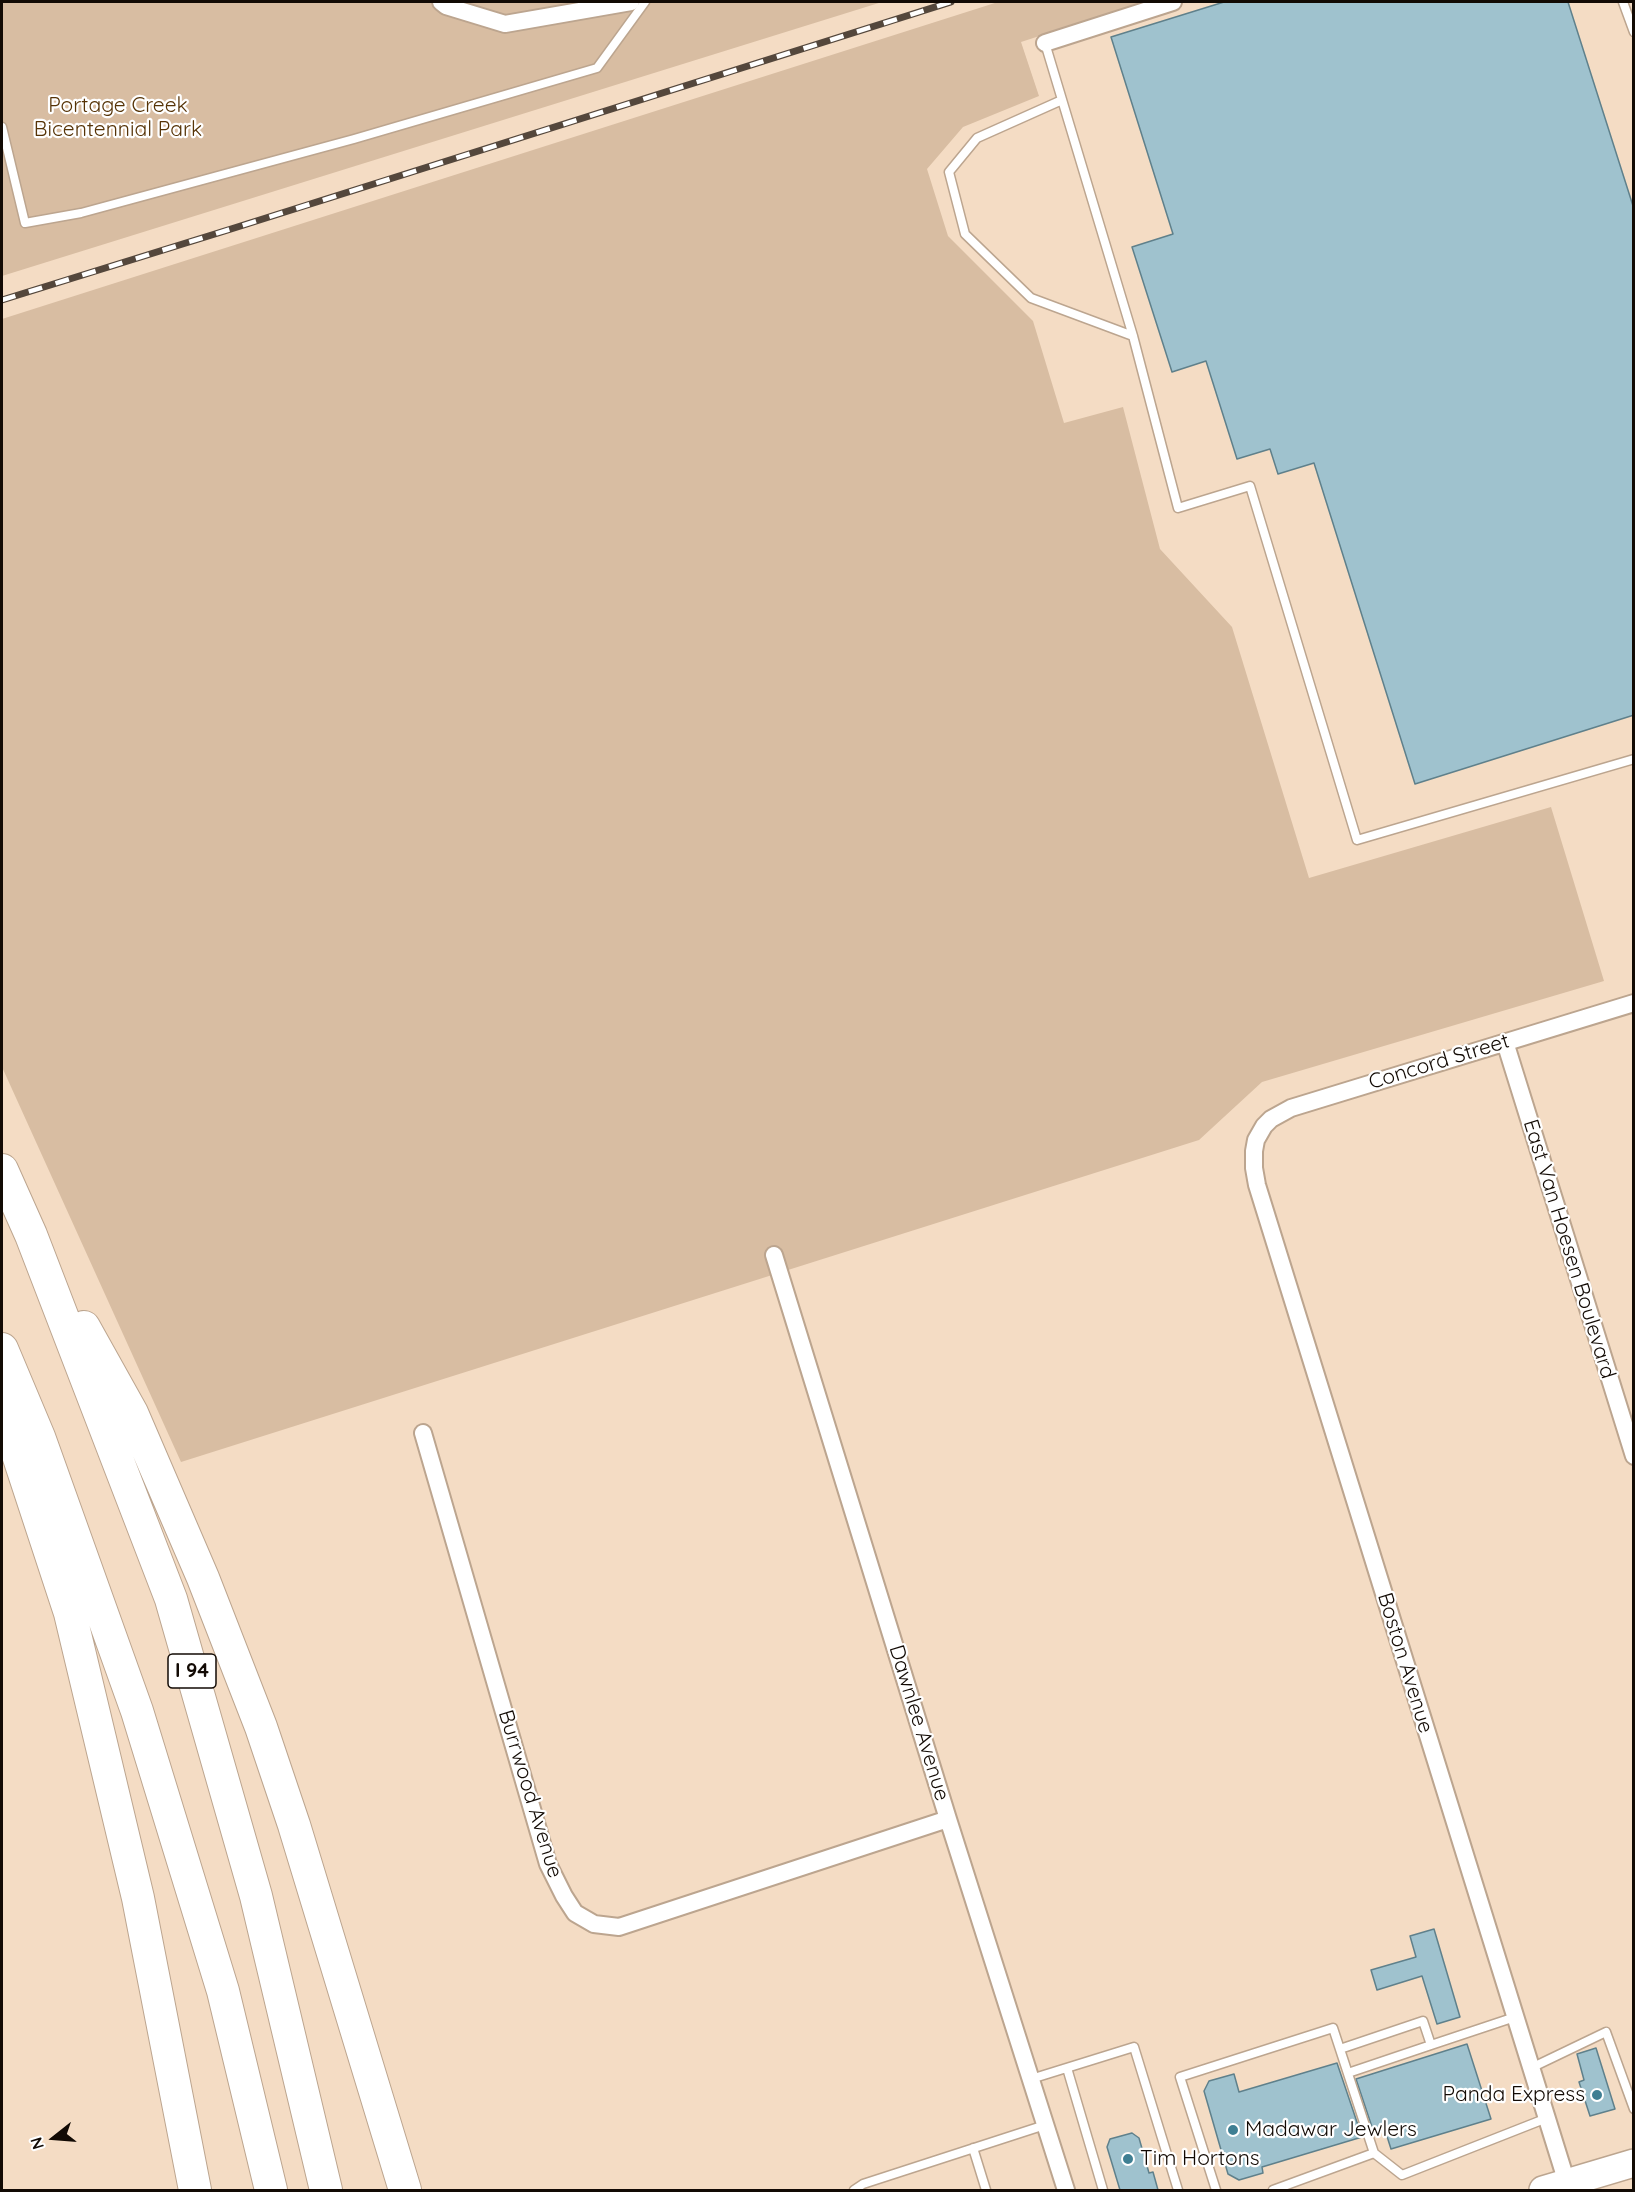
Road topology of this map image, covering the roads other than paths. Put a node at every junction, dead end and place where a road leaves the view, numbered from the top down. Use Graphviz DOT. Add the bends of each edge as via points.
graph roads {
  1 [pos="441,2"];
  2 [pos="631,2"];
  3 [pos="645,2"];
  4 [pos="1173,2"];
  5 [pos="1623,2"];
  6 [pos="585,6"];
  7 [pos="1634,32"];
  8 [pos="1045,43"];
  9 [pos="1062,100"];
  10 [pos="2,127"];
  11 [pos="1133,336"];
  12 [pos="1634,759"];
  13 [pos="1634,1003"];
  14 [pos="1505,1042"];
  15 [pos="1256,1140"];
  16 [pos="2,1170"];
  17 [pos="31,1235"];
  18 [pos="774,1255"];
  19 [pos="2,1349"];
  20 [pos="2,1406"];
  21 [pos="423,1433"];
  22 [pos="1634,1456"];
  23 [pos="948,1819"];
  24 [pos="1515,2017"];
  25 [pos="1431,2045"];
  26 [pos="1340,2049"];
  27 [pos="1067,2068"];
  28 [pos="1531,2068"];
  29 [pos="1348,2073"];
  30 [pos="1031,2079"];
  31 [pos="1634,2109"];
  32 [pos="1546,2118"];
  33 [pos="1045,2125"];
  34 [pos="973,2148"];
  35 [pos="1374,2153"];
  36 [pos="1634,2163"];
  37 [pos="1566,2186"];
  38 [pos="195,2190"];
  39 [pos="271,2190"];
  40 [pos="326,2190"];
  41 [pos="405,2190"];
  42 [pos="854,2190"];
  43 [pos="986,2190"];
  44 [pos="1066,2190"];
  45 [pos="1103,2190"];
  46 [pos="1178,2190"];
  47 [pos="1216,2190"];
  48 [pos="1273,2190"];
  1 -- 6 [label="street" via="505,24"];
  2 -- 6 [label="street"];
  3 -- 10 [label="lane" via="597,68 81,213 25,223"];
  4 -- 8 [label="street"];
  5 -- 7 [label="lane"];
  8 -- 9 [label="lane"];
  9 -- 11 [label="lane"];
  9 -- 11 [label="lane" via="977,138 949,172 965,234 1031,298"];
  11 -- 12 [label="lane" via="1178,508 1250,486 1357,840"];
  13 -- 14 [label="street, Concord Street"];
  14 -- 15 [label="street, Concord Street" via="1291,1108 1270,1119"];
  14 -- 22 [label="street, East Van Hoesen Boulevard"];
  15 -- 24 [label="street, Boston Avenue" via="1257,1185"];
  16 -- 17 [label="highway, I 94"];
  17 -- 40 [label="highway, I 94" via="171,1599 256,1896"];
  17 -- 41 [label="highway" via="132,1413 244,1684 294,1825"];
  18 -- 23 [label="street, Dawnlee Avenue"];
  19 -- 39 [label="highway" via="39,1437 137,1711 223,1991"];
  20 -- 38 [label="highway" via="70,1613 138,1898"];
  21 -- 23 [label="street, Burrwood Avenue" via="548,1864 575,1912 594,1924 619,1927"];
  23 -- 30 [label="street, Dawnlee Avenue"];
  24 -- 25 [label="lane"];
  24 -- 28 [label="street, Boston Avenue"];
  25 -- 26 [label="lane" via="1423,2020"];
  25 -- 29 [label="lane"];
  26 -- 29 [label="lane"];
  26 -- 47 [label="lane" via="1333,2028 1180,2077"];
  27 -- 30 [label="lane"];
  27 -- 45 [label="lane"];
  27 -- 46 [label="lane" via="1134,2048"];
  28 -- 31 [label="lane" via="1606,2032"];
  28 -- 32 [label="street, Boston Avenue"];
  29 -- 35 [label="lane"];
  30 -- 33 [label="street, Dawnlee Avenue"];
  32 -- 35 [label="lane" via="1402,2175"];
  32 -- 37 [label="street, Boston Avenue"];
  33 -- 34 [label="lane"];
  33 -- 44 [label="street, Dawnlee Avenue"];
  34 -- 42 [label="lane"];
  34 -- 43 [label="lane"];
  35 -- 48 [label="lane"];
  36 -- 37 [label="main road"];
}
